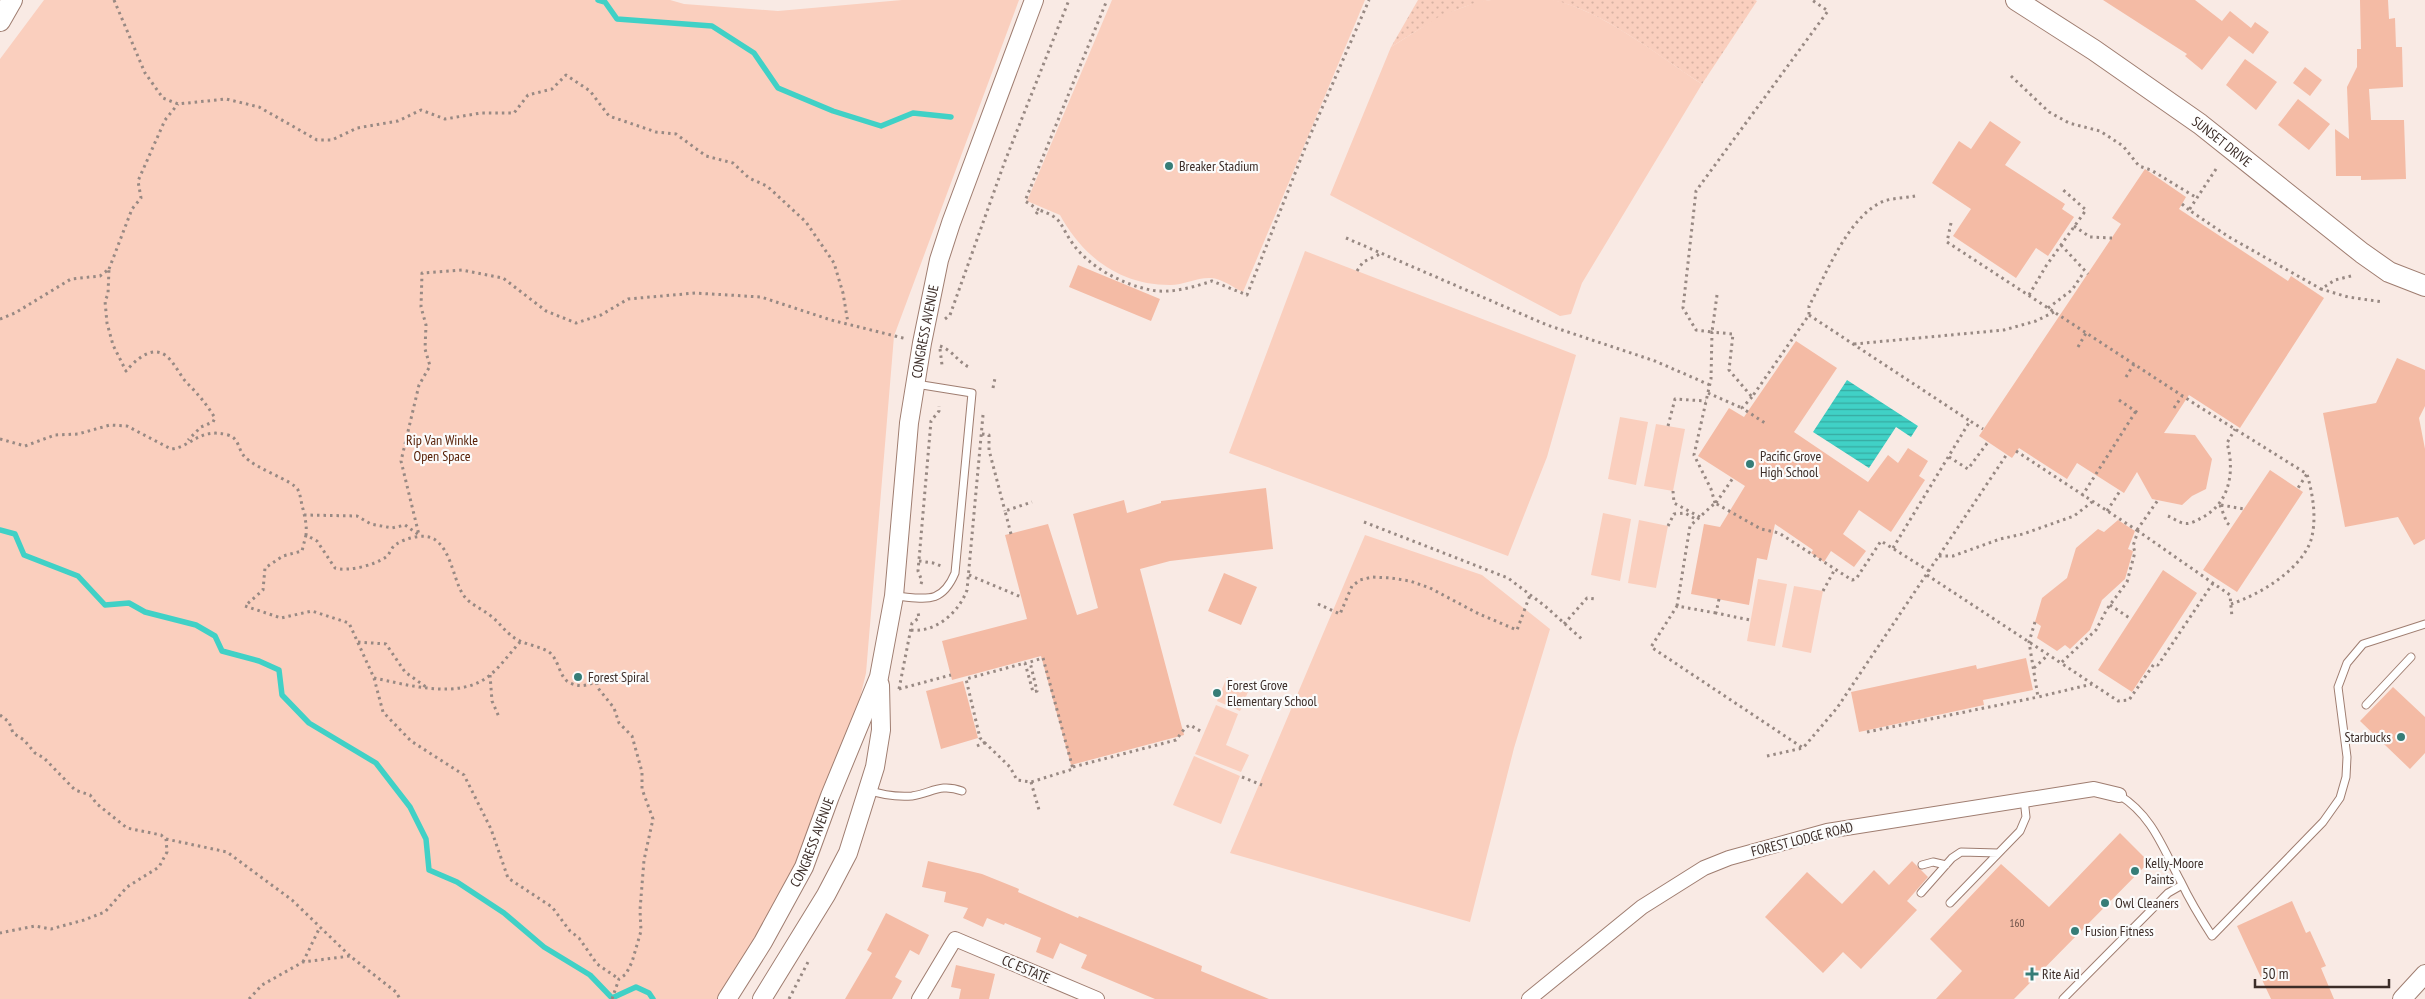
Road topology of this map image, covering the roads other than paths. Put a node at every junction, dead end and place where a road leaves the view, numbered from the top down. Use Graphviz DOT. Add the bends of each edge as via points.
graph roads {
  1 [pos="11,0"];
  2 [pos="1034,0"];
  3 [pos="2016,0"];
  4 [pos="0,6"];
  5 [pos="0,21"];
  6 [pos="2425,286"];
  7 [pos="915,384"];
  8 [pos="894,596"];
  9 [pos="2425,624"];
  10 [pos="2410,657"];
  11 [pos="879,677"];
  12 [pos="2366,705"];
  13 [pos="867,789"];
  14 [pos="962,791"];
  15 [pos="2119,795"];
  16 [pos="2024,799"];
  17 [pos="1998,852"];
  18 [pos="1946,864"];
  19 [pos="1922,865"];
  20 [pos="2182,885"];
  21 [pos="1921,894"];
  22 [pos="1950,903"];
  23 [pos="2425,974"];
  24 [pos="2404,998"];
  25 [pos="728,999"];
  26 [pos="762,999"];
  27 [pos="919,999"];
  28 [pos="1097,999"];
  29 [pos="1529,999"];
  30 [pos="2063,999"];
  1 -- 4 [label="main road"];
  1 -- 5 [label="main road"];
  2 -- 7 [label="street, CONGRESS AVENUE" via="951,223 940,260"];
  3 -- 6 [label="main road, SUNSET DRIVE" via="2200,124 2389,272"];
  7 -- 8 [label="street, CONGRESS AVENUE"];
  7 -- 8 [label="lane" via="972,393 955,574 944,593 933,599"];
  8 -- 11 [label="street, CONGRESS AVENUE"];
  9 -- 20 [label="lane" via="2363,644 2347,663 2338,687 2347,758 2346,777 2340,798 2323,822 2212,936"];
  10 -- 12 [label="lane"];
  11 -- 13 [label="street, CONGRESS AVENUE" via="881,730 875,767"];
  11 -- 25 [label="street, CONGRESS AVENUE" via="804,866"];
  13 -- 14 [label="lane" via="889,795 912,796 943,787"];
  13 -- 26 [label="street, CONGRESS AVENUE" via="848,853"];
  15 -- 16 [label="street, FOREST LODGE ROAD" via="2094,789"];
  15 -- 20 [label="lane" via="2133,803 2151,823"];
  16 -- 17 [label="lane" via="2026,818 2020,831"];
  16 -- 29 [label="street, FOREST LODGE ROAD" via="1827,830 1704,868 1642,906"];
  17 -- 18 [label="lane" via="1961,852"];
  17 -- 22 [label="lane"];
  18 -- 19 [label="lane" via="1932,862"];
  18 -- 21 [label="lane"];
  20 -- 30 [label="lane" via="2168,892"];
  23 -- 24 [label="street"];
  27 -- 28 [label="street, CC ESTATE" via="955,939"];
}
